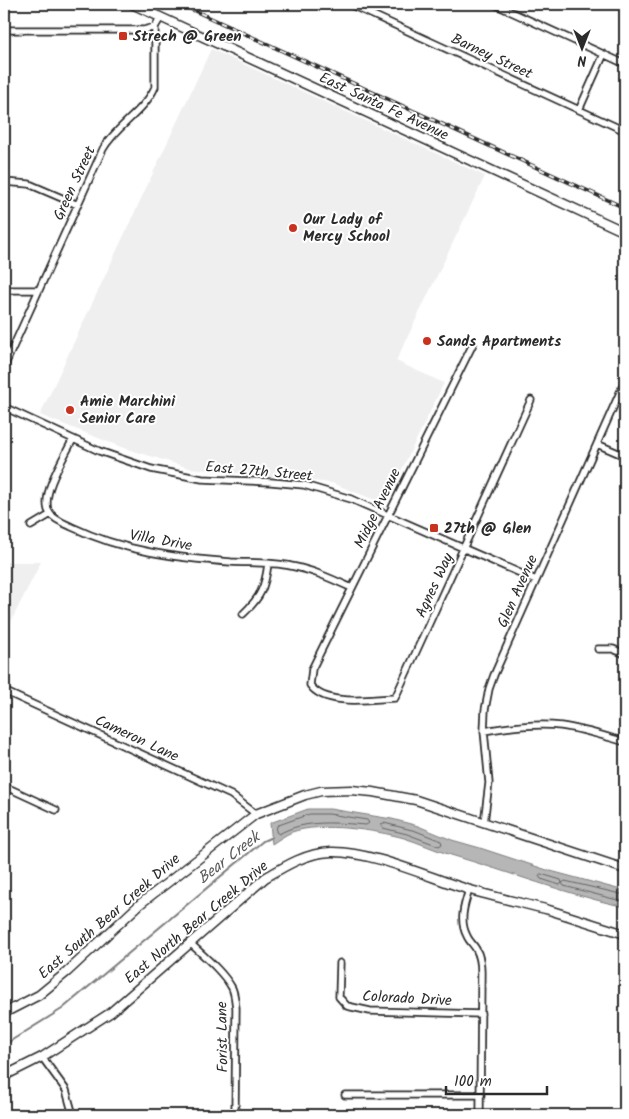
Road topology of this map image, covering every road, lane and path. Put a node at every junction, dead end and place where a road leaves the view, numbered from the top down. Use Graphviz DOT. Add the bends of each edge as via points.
graph roads {
  1 [pos="132,4"];
  2 [pos="352,4"];
  3 [pos="494,4"];
  4 [pos="161,17"];
  5 [pos="155,27"];
  6 [pos="4,30"];
  7 [pos="604,54"];
  8 [pos="625,64"];
  9 [pos="579,110"];
  10 [pos="625,131"];
  11 [pos="4,182"];
  12 [pos="78,204"];
  13 [pos="625,232"];
  14 [pos="4,290"];
  15 [pos="39,290"];
  16 [pos="473,344"];
  17 [pos="4,366"];
  18 [pos="625,381"];
  19 [pos="531,400"];
  20 [pos="4,407"];
  21 [pos="73,439"];
  22 [pos="597,444"];
  23 [pos="625,456"];
  24 [pos="50,514"];
  25 [pos="388,514"];
  26 [pos="30,526"];
  27 [pos="464,548"];
  28 [pos="268,564"];
  29 [pos="536,580"];
  30 [pos="352,588"];
  31 [pos="244,614"];
  32 [pos="598,648"];
  33 [pos="625,654"];
  34 [pos="310,685"];
  35 [pos="4,691"];
  36 [pos="484,731"];
  37 [pos="625,742"];
  38 [pos="4,786"];
  39 [pos="56,810"];
  40 [pos="256,814"];
  41 [pos="484,823"];
  42 [pos="625,869"];
  43 [pos="469,890"];
  44 [pos="625,934"];
  45 [pos="191,944"];
  46 [pos="340,963"];
  47 [pos="4,1013"];
  48 [pos="481,1014"];
  49 [pos="625,1027"];
  50 [pos="42,1057"];
  51 [pos="4,1076"];
  52 [pos="345,1095"];
  53 [pos="481,1095"];
  54 [pos="73,1115"];
  55 [pos="235,1115"];
  56 [pos="480,1115"];
  57 [pos="623,1115"];
  1 -- 4 [label="street, East Santa Fe Avenue"];
  2 -- 9 [label="street, Barney Street"];
  3 -- 7 [label="street"];
  4 -- 5 [label="street"];
  4 -- 13 [label="street, East Santa Fe Avenue"];
  5 -- 6 [label="street" via="144,30"];
  5 -- 12 [label="street, Green Street" via="155,87 145,104 109,138"];
  7 -- 8 [label="street"];
  7 -- 9 [label="street"];
  9 -- 10 [label="street, Barney Street"];
  11 -- 12 [label="street" via="29,184"];
  12 -- 15 [label="street, Green Street"];
  14 -- 15 [label="street"];
  15 -- 17 [label="street, Green Street"];
  16 -- 25 [label="street, Midge Avenue"];
  18 -- 22 [label="street, Glen Avenue"];
  19 -- 27 [label="street, Agnes Way"];
  20 -- 21 [label="street, East 27th Street"];
  21 -- 24 [label="street" via="49,490"];
  21 -- 25 [label="street, East 27th Street" via="168,473 202,479 304,486 351,498"];
  22 -- 23 [label="street"];
  22 -- 29 [label="street, Glen Avenue"];
  24 -- 26 [label="street"];
  24 -- 28 [label="street, Villa Drive" via="91,535 152,553"];
  25 -- 27 [label="street, East 27th Street"];
  25 -- 30 [label="street, Midge Avenue"];
  27 -- 29 [label="street, East 27th Street"];
  27 -- 34 [label="street, Agnes Way" via="395,698 337,699 314,691"];
  28 -- 30 [label="street, Villa Drive" via="310,570"];
  28 -- 31 [label="street" via="261,593"];
  29 -- 36 [label="street, Glen Avenue" via="494,674 487,696"];
  30 -- 34 [label="street, Midge Avenue" via="312,669"];
  32 -- 33 [label="street"];
  35 -- 40 [label="street, Cameron Lane" via="231,795"];
  36 -- 37 [label="street" via="514,726 560,726"];
  36 -- 41 [label="street, Glen Avenue" via="489,783"];
  38 -- 39 [label="street"];
  40 -- 41 [label="street, East South Bear Creek Drive" via="305,795 351,790 416,800"];
  40 -- 47 [label="street, East South Bear Creek Drive" via="140,904 67,972 39,994"];
  41 -- 42 [label="street, East South Bear Creek Drive"];
  43 -- 44 [label="street, East North Bear Creek Drive"];
  43 -- 45 [label="street, East North Bear Creek Drive" via="356,854 332,852 308,856 265,878"];
  43 -- 48 [label="street" via="464,904 463,925 480,958"];
  45 -- 50 [label="street, East North Bear Creek Drive" via="110,1013"];
  45 -- 55 [label="street, Forist Lane" via="225,978 235,996"];
  46 -- 48 [label="street, Colorado Drive" via="339,997 346,1006 370,1011"];
  48 -- 53 [label="street"];
  49 -- 57 [label="street"];
  50 -- 51 [label="street, East North Bear Creek Drive"];
  50 -- 54 [label="street" via="66,1090"];
  52 -- 53 [label="street"];
  53 -- 56 [label="street"];
}
